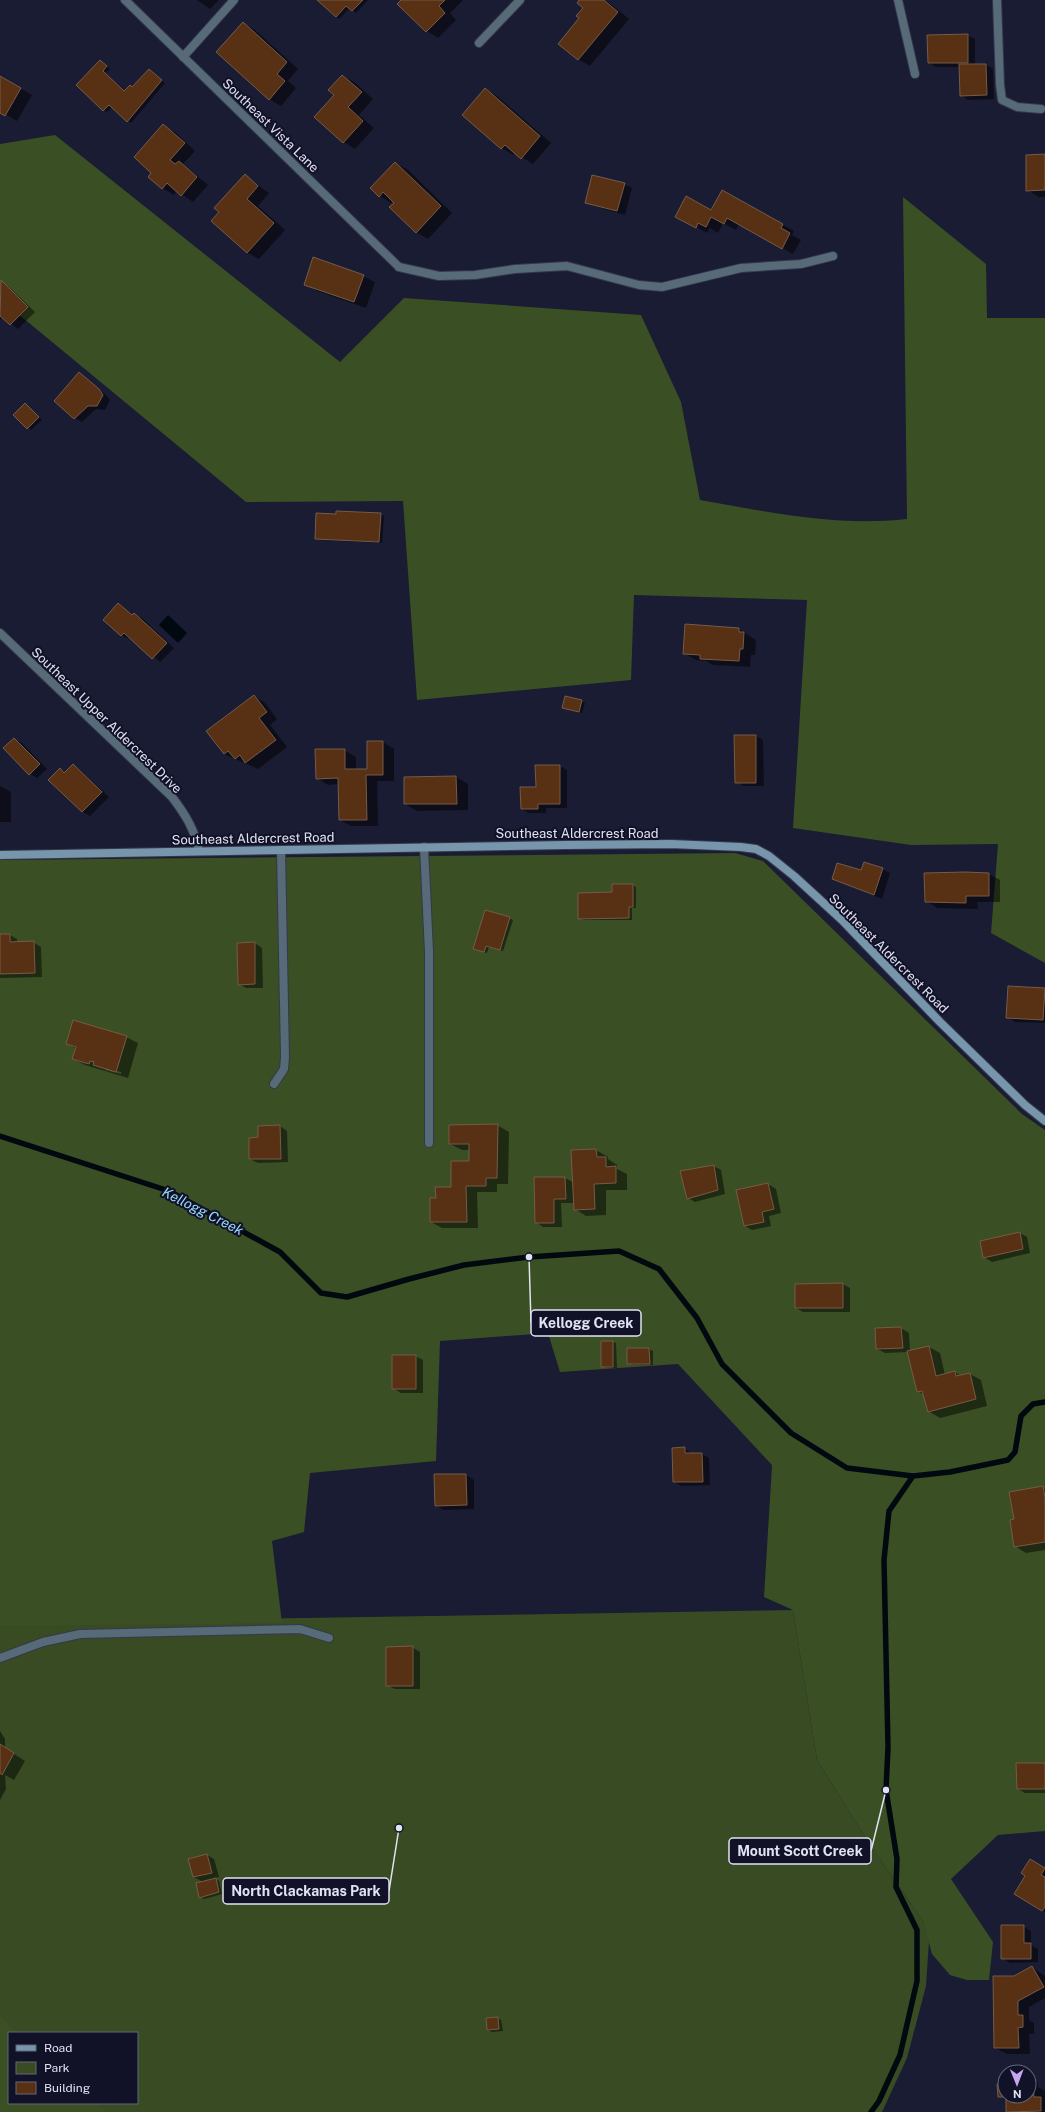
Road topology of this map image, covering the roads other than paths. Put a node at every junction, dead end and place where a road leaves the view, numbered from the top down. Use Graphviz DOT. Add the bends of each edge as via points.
graph roads {
  1 [pos="125,0"];
  2 [pos="234,0"];
  3 [pos="520,0"];
  4 [pos="898,0"];
  5 [pos="997,0"];
  6 [pos="479,43"];
  7 [pos="183,57"];
  8 [pos="915,74"];
  9 [pos="1041,109"];
  10 [pos="833,256"];
  11 [pos="0,633"];
  12 [pos="424,847"];
  13 [pos="281,850"];
  14 [pos="199,851"];
  15 [pos="0,855"];
  16 [pos="274,1084"];
  17 [pos="1045,1121"];
  18 [pos="429,1143"];
  19 [pos="329,1638"];
  20 [pos="0,1658"];
  1 -- 7 [label="street, Southeast Vista Lane"];
  2 -- 7 [label="street"];
  3 -- 6 [label="street"];
  4 -- 8 [label="street"];
  5 -- 9 [label="street" via="1002,100 1017,106"];
  7 -- 10 [label="street, Southeast Vista Lane" via="400,267 439,276 567,266 639,285 662,287 741,268 801,264"];
  11 -- 14 [label="street, Southeast Upper Aldercrest Drive" via="172,797 185,814"];
  12 -- 13 [label="street, Southeast Aldercrest Road"];
  12 -- 17 [label="street, Southeast Aldercrest Road" via="671,844 756,849 770,856 842,920 940,1022 1025,1105"];
  12 -- 18 [label="street" via="429,952"];
  13 -- 14 [label="street, Southeast Aldercrest Road"];
  13 -- 16 [label="street" via="286,1057 284,1069"];
  14 -- 15 [label="street, Southeast Aldercrest Road"];
  19 -- 20 [label="street" via="300,1629 80,1634 43,1642"];
}
